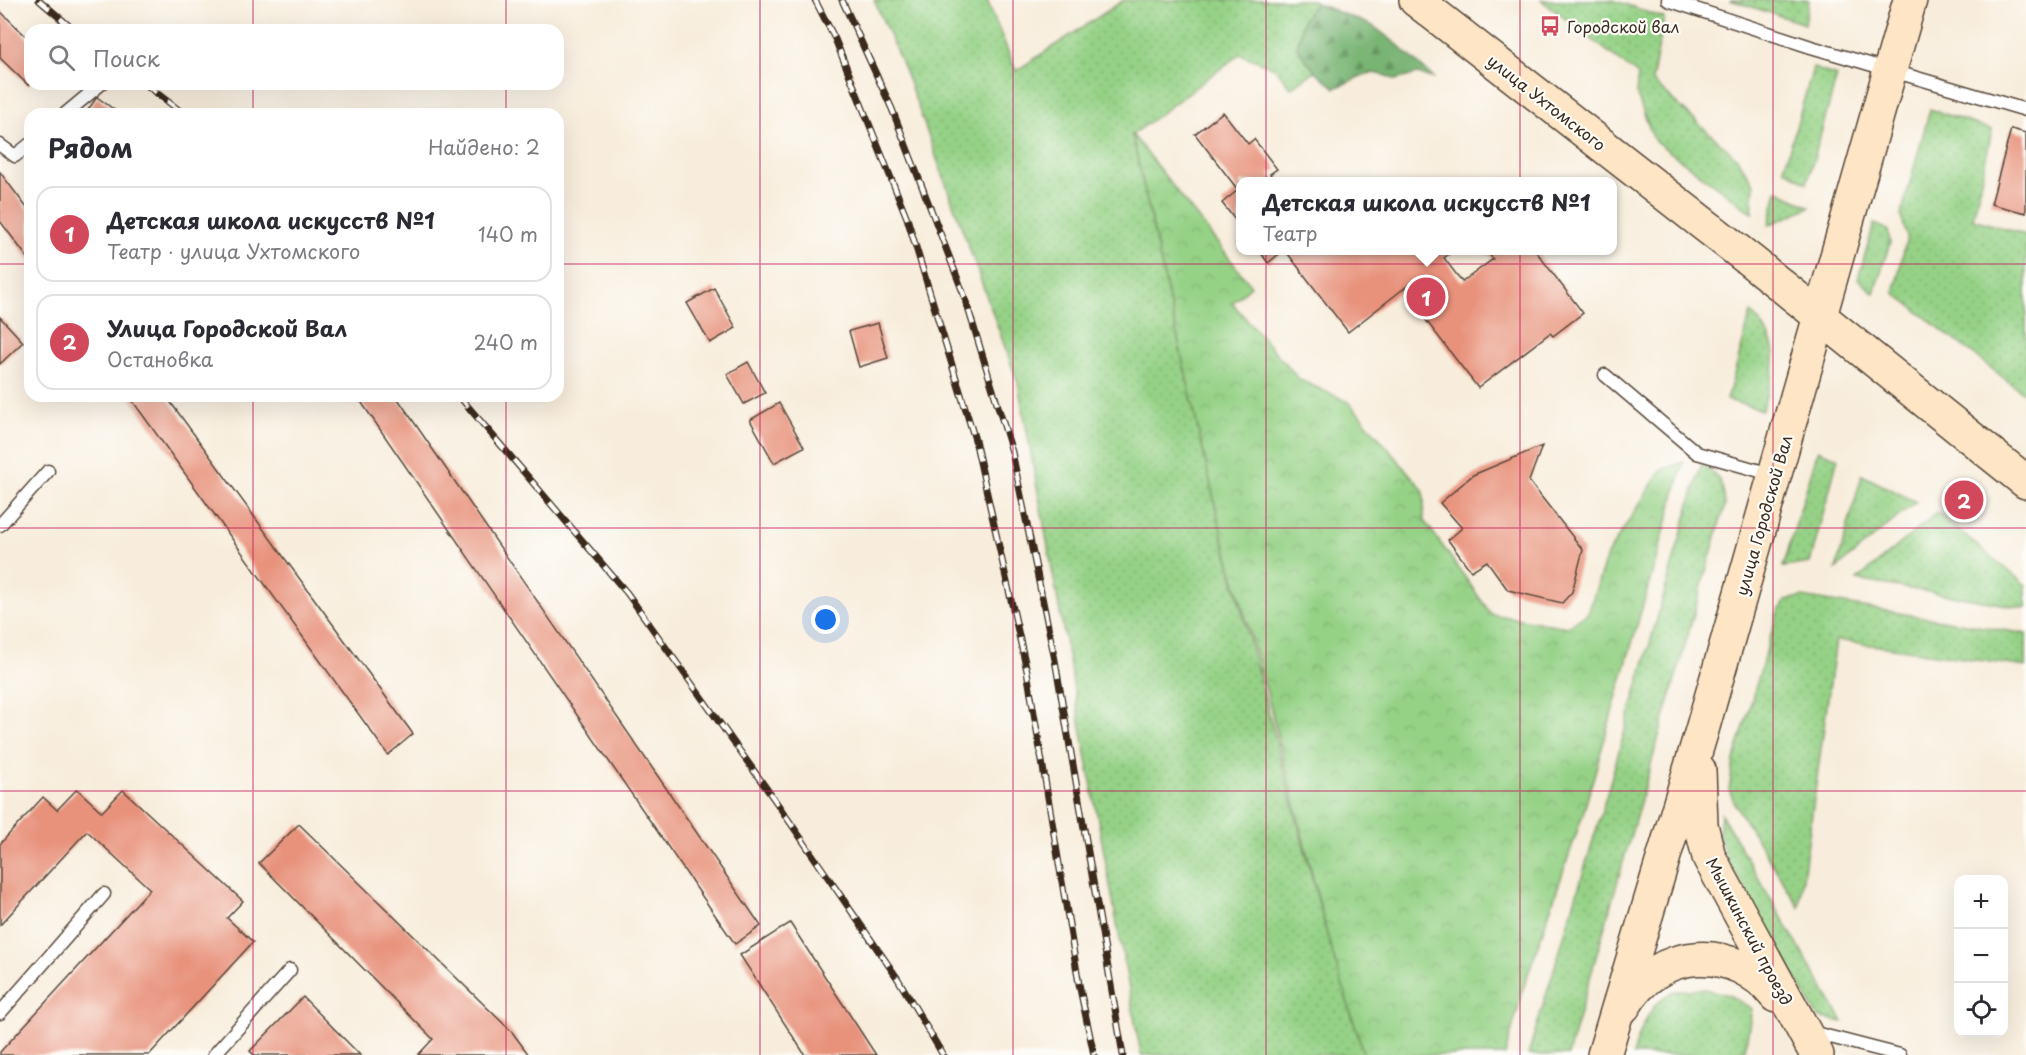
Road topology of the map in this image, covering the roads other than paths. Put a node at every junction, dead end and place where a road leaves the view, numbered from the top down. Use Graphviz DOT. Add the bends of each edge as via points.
graph roads {
  1 [pos="1416,0"];
  2 [pos="1668,0"];
  3 [pos="1910,0"];
  4 [pos="1889,70"];
  5 [pos="94,90"];
  6 [pos="72,108"];
  7 [pos="2026,110"];
  8 [pos="0,145"];
  9 [pos="24,149"];
  10 [pos="1819,315"];
  11 [pos="1605,375"];
  12 [pos="48,471"];
  13 [pos="1775,475"];
  14 [pos="2026,482"];
  15 [pos="0,525"];
  16 [pos="1702,730"];
  17 [pos="104,894"];
  18 [pos="290,970"];
  19 [pos="0,1013"];
  20 [pos="1608,1042"];
  21 [pos="1810,1042"];
  22 [pos="214,1055"];
  23 [pos="1900,1055"];
  1 -- 10 [label="main road, улица Ухтомского"];
  2 -- 4 [label="lane"];
  3 -- 4 [label="main road, улица Городской Вал"];
  4 -- 7 [label="lane"];
  4 -- 10 [label="main road, улица Городской Вал"];
  5 -- 6 [label="lane"];
  8 -- 9 [label="lane" via="15,156"];
  10 -- 13 [label="main road, улица Городской Вал"];
  10 -- 14 [label="main road, улица Ухтомского"];
  11 -- 13 [label="lane" via="1697,453"];
  12 -- 15 [label="lane"];
  13 -- 16 [label="main road, улица Городской Вал"];
  16 -- 20 [label="main road, улица Городской Вал"];
  16 -- 21 [label="main road, Мышкинский проезд" via="1698,784 1701,825 1709,857"];
  17 -- 19 [label="lane"];
  18 -- 22 [label="lane"];
  20 -- 21 [label="main road" via="1629,999 1652,973 1667,964 1704,959 1739,966 1758,977"];
  21 -- 23 [label="lane"];
}
